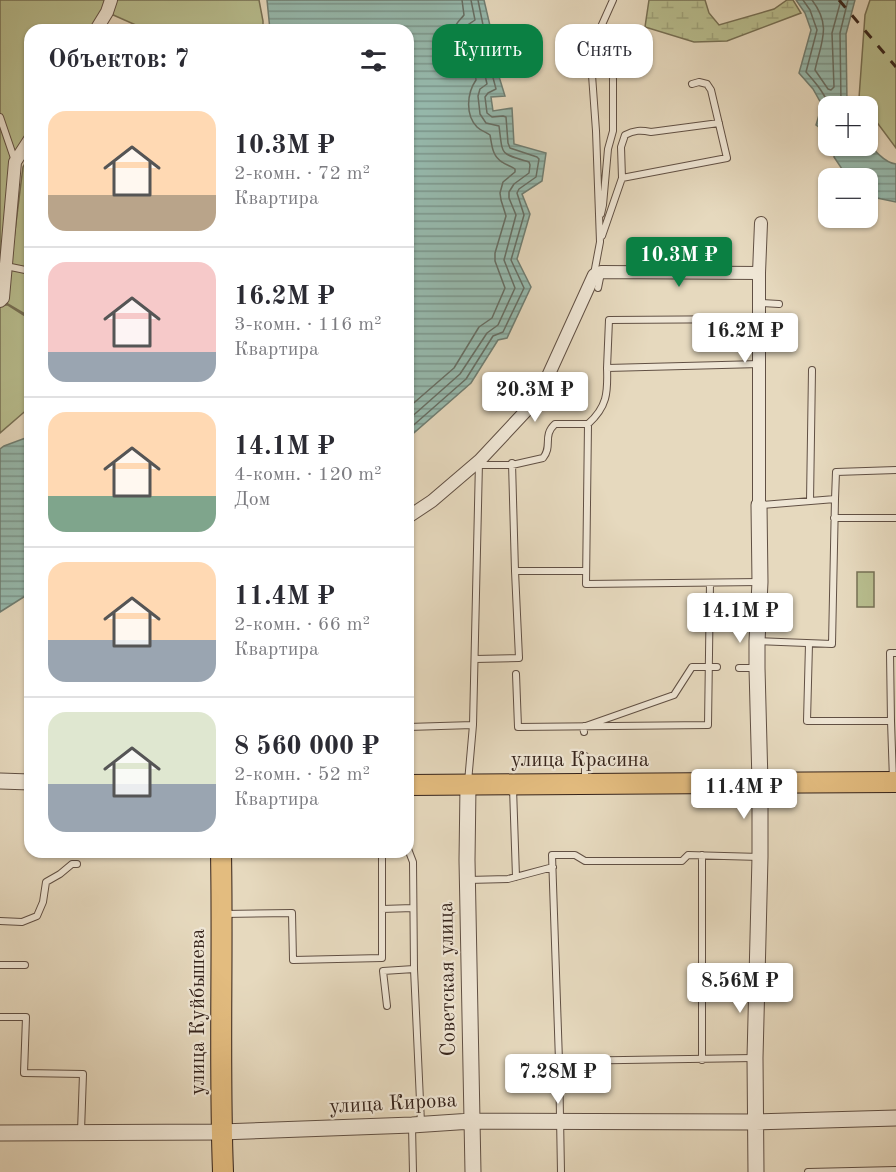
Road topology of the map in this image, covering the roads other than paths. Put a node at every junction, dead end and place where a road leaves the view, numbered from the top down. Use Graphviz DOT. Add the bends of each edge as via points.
graph roads {
  1 [pos="111,0"];
  2 [pos="613,0"];
  3 [pos="100,24"];
  4 [pos="613,79"];
  5 [pos="692,84"];
  6 [pos="0,117"];
  7 [pos="719,123"];
  8 [pos="24,148"];
  9 [pos="15,162"];
  10 [pos="622,178"];
  11 [pos="599,221"];
  12 [pos="760,223"];
  13 [pos="600,242"];
  14 [pos="6,266"];
  15 [pos="24,270"];
  16 [pos="598,273"];
  17 [pos="759,273"];
  18 [pos="598,288"];
  19 [pos="0,301"];
  20 [pos="760,303"];
  21 [pos="779,304"];
  22 [pos="760,319"];
  23 [pos="760,364"];
  24 [pos="607,368"];
  25 [pos="812,370"];
  26 [pos="588,424"];
  27 [pos="479,462"];
  28 [pos="512,464"];
  29 [pos="896,470"];
  30 [pos="835,499"];
  31 [pos="810,501"];
  32 [pos="759,505"];
  33 [pos="414,513"];
  34 [pos="834,518"];
  35 [pos="896,518"];
  36 [pos="515,571"];
  37 [pos="586,571"];
  38 [pos="760,582"];
  39 [pos="710,583"];
  40 [pos="757,641"];
  41 [pos="809,644"];
  42 [pos="896,653"];
  43 [pos="475,658"];
  44 [pos="709,667"];
  45 [pos="717,667"];
  46 [pos="739,668"];
  47 [pos="757,668"];
  48 [pos="516,674"];
  49 [pos="893,701"];
  50 [pos="891,721"];
  51 [pos="473,725"];
  52 [pos="414,727"];
  53 [pos="583,730"];
  54 [pos="585,756"];
  55 [pos="0,781"];
  56 [pos="24,782"];
  57 [pos="895,782"];
  58 [pos="760,783"];
  59 [pos="414,785"];
  60 [pos="513,785"];
  61 [pos="585,785"];
  62 [pos="468,786"];
  63 [pos="702,855"];
  64 [pos="760,857"];
  65 [pos="221,858"];
  66 [pos="382,858"];
  67 [pos="411,858"];
  68 [pos="77,864"];
  69 [pos="553,867"];
  70 [pos="516,877"];
  71 [pos="467,880"];
  72 [pos="413,908"];
  73 [pos="382,909"];
  74 [pos="222,914"];
  75 [pos="0,921"];
  76 [pos="0,965"];
  77 [pos="26,965"];
  78 [pos="414,969"];
  79 [pos="387,1006"];
  80 [pos="0,1017"];
  81 [pos="755,1058"];
  82 [pos="702,1060"];
  83 [pos="559,1061"];
  84 [pos="896,1118"];
  85 [pos="472,1121"];
  86 [pos="560,1121"];
  87 [pos="756,1122"];
  88 [pos="416,1125"];
  89 [pos="221,1132"];
  90 [pos="0,1133"];
  91 [pos="81,1133"];
  92 [pos="896,1170"];
  93 [pos="223,1172"];
  94 [pos="413,1172"];
  95 [pos="473,1172"];
  96 [pos="561,1172"];
  97 [pos="756,1172"];
  98 [pos="808,1172"];
  1 -- 3 [label="street"];
  2 -- 11 [label="lane" via="596,38 592,75"];
  4 -- 11 [label="lane" via="613,131"];
  5 -- 7 [label="lane" via="707,84"];
  6 -- 9 [label="lane"];
  7 -- 10 [label="lane" via="625,135 621,147"];
  7 -- 10 [label="lane" via="727,158"];
  8 -- 9 [label="street"];
  9 -- 14 [label="street"];
  10 -- 13 [label="lane"];
  11 -- 13 [label="lane"];
  12 -- 17 [label="street"];
  13 -- 16 [label="lane"];
  14 -- 15 [label="lane"];
  14 -- 19 [label="street"];
  16 -- 17 [label="street"];
  16 -- 18 [label="lane"];
  16 -- 27 [label="street" via="538,398"];
  17 -- 20 [label="street"];
  20 -- 21 [label="lane"];
  20 -- 22 [label="street"];
  22 -- 23 [label="street"];
  22 -- 24 [label="lane" via="609,320"];
  23 -- 24 [label="lane"];
  23 -- 32 [label="street"];
  24 -- 26 [label="lane" via="606,399"];
  25 -- 31 [label="lane"];
  26 -- 28 [label="lane" via="555,424 548,433 543,458"];
  26 -- 37 [label="lane"];
  27 -- 28 [label="lane"];
  27 -- 33 [label="street"];
  27 -- 43 [label="lane"];
  28 -- 36 [label="lane"];
  29 -- 30 [label="lane" via="836,472"];
  30 -- 31 [label="lane"];
  30 -- 34 [label="lane"];
  31 -- 32 [label="lane"];
  32 -- 38 [label="street"];
  34 -- 35 [label="lane"];
  34 -- 41 [label="lane" via="832,644"];
  36 -- 37 [label="lane"];
  36 -- 43 [label="lane" via="519,658"];
  37 -- 39 [label="lane" via="586,584"];
  38 -- 39 [label="lane"];
  38 -- 40 [label="street"];
  39 -- 44 [label="lane"];
  40 -- 41 [label="lane"];
  40 -- 47 [label="street"];
  41 -- 50 [label="lane" via="807,721"];
  42 -- 49 [label="lane" via="890,653"];
  43 -- 51 [label="lane"];
  44 -- 45 [label="lane"];
  44 -- 53 [label="lane" via="692,667 674,695"];
  44 -- 53 [label="lane" via="708,725"];
  46 -- 47 [label="lane"];
  47 -- 58 [label="street"];
  48 -- 53 [label="lane" via="518,727"];
  49 -- 50 [label="lane"];
  50 -- 57 [label="lane"];
  51 -- 52 [label="lane"];
  51 -- 62 [label="lane"];
  54 -- 61 [label="lane"];
  55 -- 56 [label="street"];
  57 -- 58 [label="main road, улица Красина"];
  58 -- 61 [label="main road, улица Красина"];
  58 -- 64 [label="street"];
  59 -- 62 [label="main road, улица Красина"];
  60 -- 61 [label="main road, улица Красина"];
  60 -- 62 [label="main road, улица Красина"];
  60 -- 70 [label="lane"];
  62 -- 71 [label="street, Советская улица"];
  63 -- 64 [label="lane"];
  63 -- 69 [label="lane" via="688,855 682,861 585,861 575,855 552,855"];
  63 -- 82 [label="lane"];
  64 -- 81 [label="street"];
  65 -- 74 [label="main road, улица Куйбышева"];
  66 -- 73 [label="lane"];
  67 -- 72 [label="lane"];
  68 -- 75 [label="lane" via="46,882 37,916 22,922"];
  69 -- 70 [label="lane"];
  69 -- 83 [label="lane"];
  70 -- 71 [label="lane"];
  71 -- 85 [label="street, Советская улица"];
  72 -- 73 [label="lane"];
  72 -- 78 [label="lane"];
  73 -- 74 [label="lane" via="382,958 293,960 292,913"];
  74 -- 89 [label="main road, улица Куйбышева" via="217,986"];
  76 -- 77 [label="lane"];
  78 -- 79 [label="lane" via="383,971"];
  78 -- 88 [label="lane"];
  80 -- 91 [label="lane" via="26,1017 24,1073 83,1074"];
  81 -- 82 [label="lane"];
  81 -- 87 [label="street"];
  82 -- 83 [label="lane"];
  83 -- 86 [label="lane"];
  84 -- 87 [label="street, улица Кирова"];
  85 -- 86 [label="street, улица Кирова"];
  85 -- 88 [label="street, улица Кирова"];
  85 -- 95 [label="street, Советская улица"];
  86 -- 87 [label="street, улица Кирова"];
  86 -- 96 [label="lane"];
  87 -- 97 [label="street"];
  88 -- 89 [label="street, улица Кирова"];
  88 -- 94 [label="lane"];
  89 -- 91 [label="street, улица Кирова"];
  89 -- 93 [label="main road, улица Куйбышева"];
  90 -- 91 [label="street, улица Кирова"];
  92 -- 98 [label="lane"];
}
